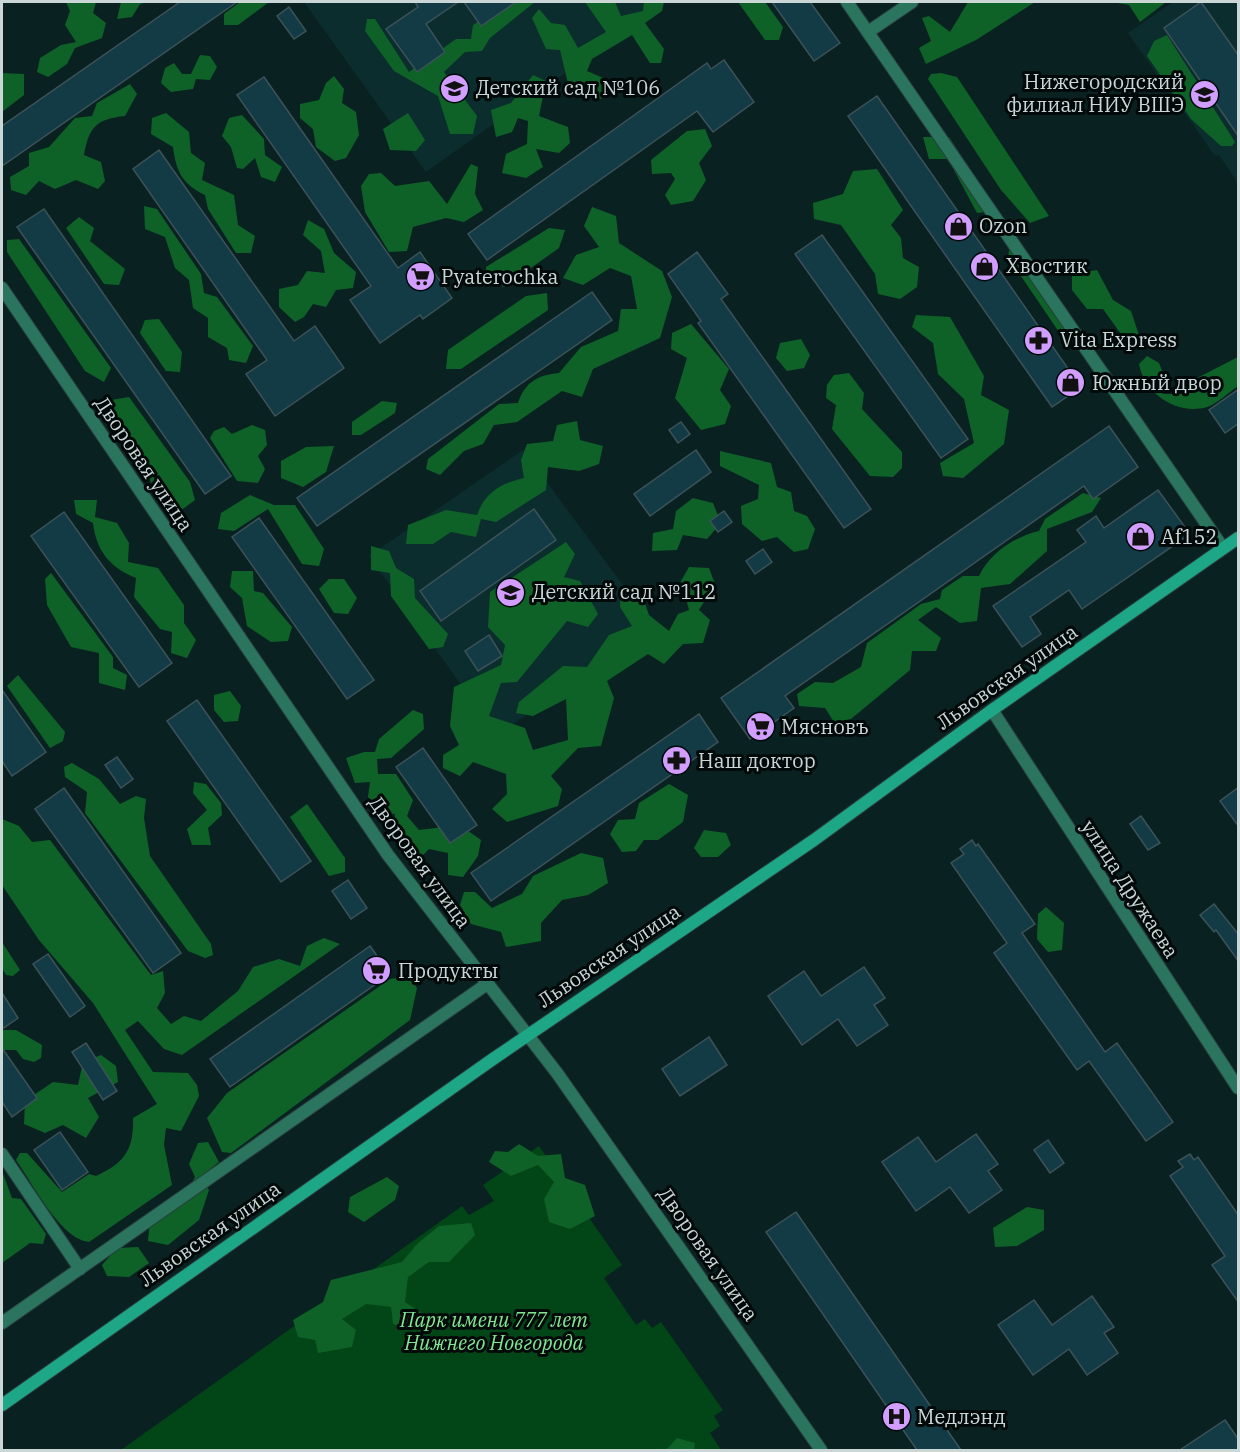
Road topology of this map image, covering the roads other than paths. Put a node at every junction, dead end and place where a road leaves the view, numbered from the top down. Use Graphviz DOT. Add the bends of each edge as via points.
graph roads {
  1 [pos="847,2"];
  2 [pos="912,2"];
  3 [pos="868,32"];
  4 [pos="2,288"];
  5 [pos="1239,538"];
  6 [pos="1223,548"];
  7 [pos="992,710"];
  8 [pos="487,984"];
  9 [pos="526,1036"];
  10 [pos="1239,1088"];
  11 [pos="2,1154"];
  12 [pos="80,1269"];
  13 [pos="2,1323"];
  14 [pos="2,1405"];
  15 [pos="821,1450"];
  1 -- 3 [label="street"];
  2 -- 3 [label="street"];
  3 -- 6 [label="street"];
  4 -- 8 [label="street, Дворовая улица" via="388,855"];
  5 -- 6 [label="main road, Львовская улица"];
  6 -- 7 [label="main road, Львовская улица"];
  7 -- 9 [label="main road, Львовская улица" via="814,840"];
  7 -- 10 [label="street, улица Дружаева"];
  8 -- 9 [label="street, Дворовая улица"];
  8 -- 12 [label="street"];
  9 -- 14 [label="main road, Львовская улица"];
  9 -- 15 [label="street, Дворовая улица" via="564,1083"];
  11 -- 12 [label="street"];
  12 -- 13 [label="street"];
}
